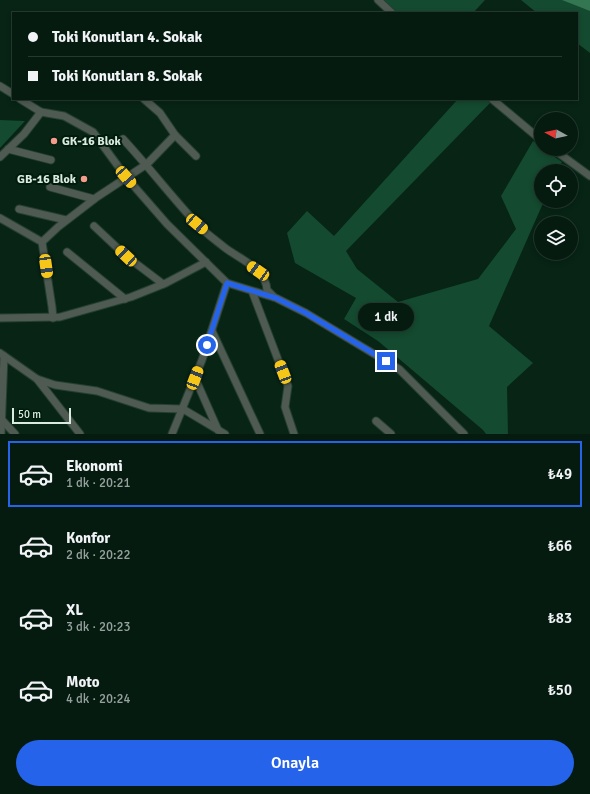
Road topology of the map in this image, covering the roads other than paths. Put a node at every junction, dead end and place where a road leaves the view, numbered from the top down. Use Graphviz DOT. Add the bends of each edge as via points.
graph roads {
  1 [pos="378,0"];
  2 [pos="391,12"];
  3 [pos="0,86"];
  4 [pos="12,93"];
  5 [pos="22,100"];
  6 [pos="145,100"];
  7 [pos="493,100"];
  8 [pos="41,112"];
  9 [pos="534,134"];
  10 [pos="175,135"];
  11 [pos="123,139"];
  12 [pos="8,150"];
  13 [pos="196,156"];
  14 [pos="563,156"];
  15 [pos="0,158"];
  16 [pos="51,160"];
  17 [pos="147,164"];
  18 [pos="590,176"];
  19 [pos="126,177"];
  20 [pos="50,186"];
  21 [pos="94,199"];
  22 [pos="19,209"];
  23 [pos="0,218"];
  24 [pos="66,220"];
  25 [pos="94,226"];
  26 [pos="42,242"];
  27 [pos="67,252"];
  28 [pos="206,262"];
  29 [pos="227,283"];
  30 [pos="163,284"];
  31 [pos="252,291"];
  32 [pos="276,298"];
  33 [pos="125,299"];
  34 [pos="0,318"];
  35 [pos="53,318"];
  36 [pos="212,331"];
  37 [pos="2,355"];
  38 [pos="195,378"];
  39 [pos="37,379"];
  40 [pos="183,409"];
  41 [pos="2,420"];
  42 [pos="376,421"];
  43 [pos="219,432"];
  44 [pos="1,434"];
  45 [pos="15,434"];
  46 [pos="80,434"];
  47 [pos="172,434"];
  48 [pos="225,434"];
  49 [pos="260,434"];
  50 [pos="294,434"];
  51 [pos="391,434"];
  52 [pos="464,434"];
  1 -- 2 [label="street"];
  3 -- 4 [label="street"];
  5 -- 8 [label="street"];
  6 -- 10 [label="street" via="160,113"];
  7 -- 9 [label="street"];
  8 -- 12 [label="street"];
  8 -- 19 [label="street" via="64,116 93,132"];
  10 -- 13 [label="street"];
  10 -- 17 [label="street"];
  11 -- 17 [label="street"];
  12 -- 15 [label="street"];
  12 -- 16 [label="street"];
  14 -- 18 [label="street"];
  17 -- 19 [label="street"];
  17 -- 32 [label="street" via="197,224 226,249 258,271 267,282 267,290"];
  19 -- 21 [label="street"];
  19 -- 28 [label="street" via="167,224"];
  20 -- 21 [label="street"];
  21 -- 24 [label="street"];
  22 -- 24 [label="street"];
  23 -- 26 [label="street"];
  24 -- 26 [label="street"];
  25 -- 30 [label="street" via="126,256"];
  26 -- 35 [label="street"];
  27 -- 33 [label="street"];
  28 -- 29 [label="street"];
  28 -- 30 [label="street"];
  29 -- 31 [label="street"];
  29 -- 36 [label="street"];
  30 -- 33 [label="street"];
  31 -- 32 [label="street"];
  31 -- 50 [label="street" via="288,386 285,407"];
  32 -- 52 [label="street" via="306,313 399,369"];
  33 -- 35 [label="street"];
  34 -- 35 [label="street"];
  36 -- 38 [label="street"];
  36 -- 49 [label="street"];
  37 -- 39 [label="street"];
  37 -- 41 [label="street"];
  38 -- 40 [label="street"];
  38 -- 43 [label="street"];
  39 -- 40 [label="street" via="55,385 97,390 149,408"];
  39 -- 46 [label="street"];
  40 -- 43 [label="street"];
  40 -- 47 [label="street"];
  41 -- 44 [label="street"];
  41 -- 45 [label="street"];
  42 -- 51 [label="street"];
  43 -- 48 [label="street"];
}
